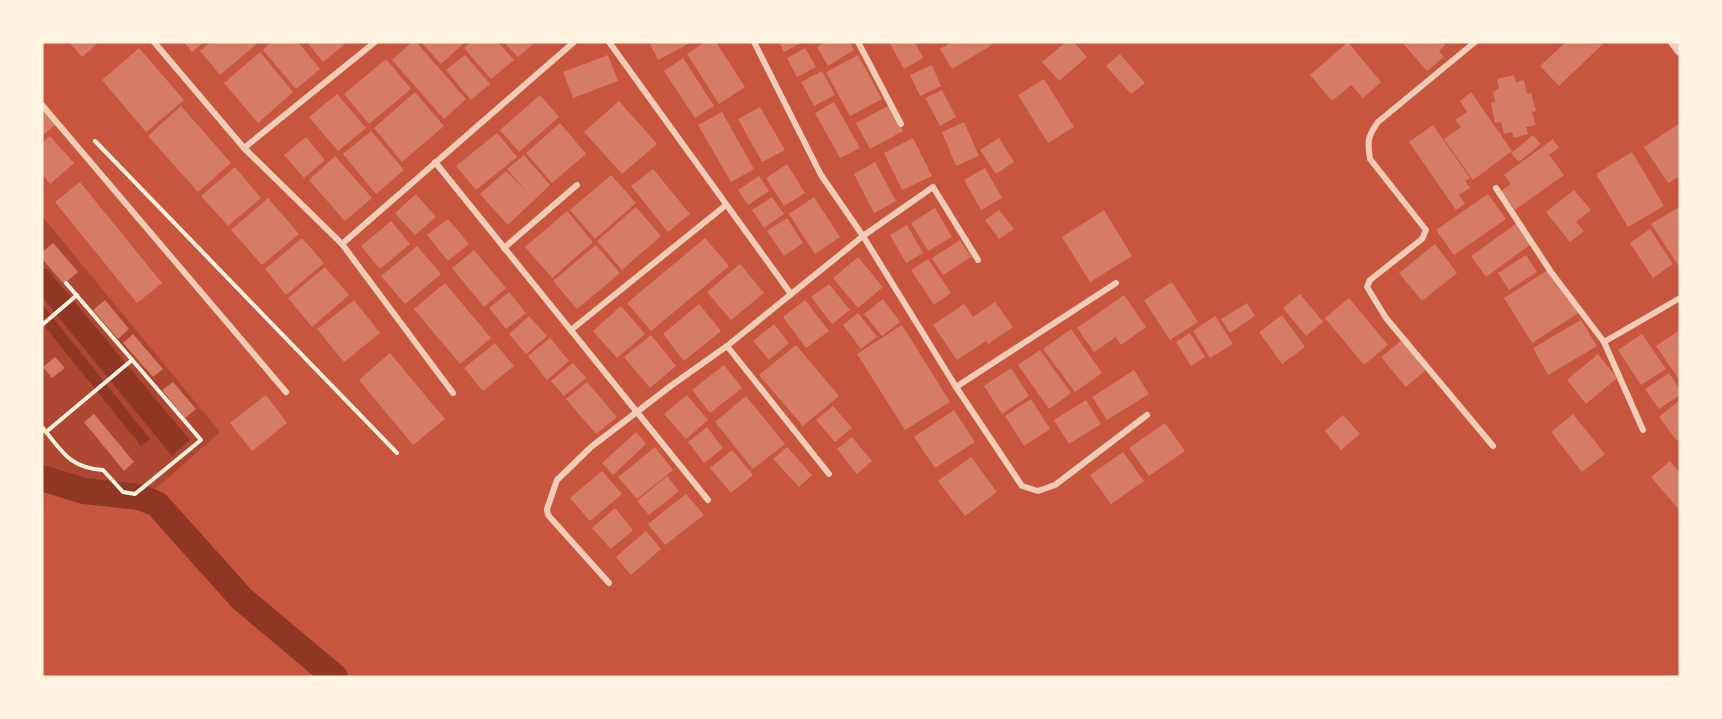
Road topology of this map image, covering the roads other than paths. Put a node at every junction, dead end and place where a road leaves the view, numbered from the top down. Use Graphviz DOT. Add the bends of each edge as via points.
graph roads {
  1 [pos="154,42"];
  2 [pos="375,42"];
  3 [pos="574,42"];
  4 [pos="609,42"];
  5 [pos="754,42"];
  6 [pos="858,42"];
  7 [pos="1475,42"];
  8 [pos="1673,42"];
  9 [pos="1680,51"];
  10 [pos="42,105"];
  11 [pos="901,124"];
  12 [pos="244,148"];
  13 [pos="435,162"];
  14 [pos="577,185"];
  15 [pos="1496,188"];
  16 [pos="726,204"];
  17 [pos="863,236"];
  18 [pos="342,244"];
  19 [pos="504,248"];
  20 [pos="978,260"];
  21 [pos="1116,283"];
  22 [pos="791,294"];
  23 [pos="1680,298"];
  24 [pos="571,330"];
  25 [pos="1604,342"];
  26 [pos="727,346"];
  27 [pos="956,387"];
  28 [pos="286,392"];
  29 [pos="453,393"];
  30 [pos="638,413"];
  31 [pos="1147,415"];
  32 [pos="1643,429"];
  33 [pos="1493,446"];
  34 [pos="829,474"];
  35 [pos="708,500"];
  36 [pos="609,583"];
  1 -- 12 [label="street"];
  2 -- 12 [label="street"];
  3 -- 13 [label="street"];
  4 -- 16 [label="street"];
  5 -- 17 [label="street" via="821,175"];
  6 -- 11 [label="street"];
  7 -- 33 [label="street" via="1378,122 1369,135 1370,159 1426,230 1422,239 1370,280 1367,287 1386,318"];
  8 -- 9 [label="street"];
  10 -- 28 [label="street"];
  12 -- 18 [label="street"];
  13 -- 18 [label="street"];
  13 -- 19 [label="street"];
  14 -- 19 [label="street"];
  15 -- 25 [label="street" via="1551,272"];
  16 -- 22 [label="street"];
  16 -- 24 [label="street"];
  17 -- 20 [label="street" via="933,187"];
  17 -- 22 [label="street"];
  17 -- 27 [label="street"];
  18 -- 29 [label="street"];
  19 -- 24 [label="street"];
  21 -- 27 [label="street"];
  22 -- 26 [label="street"];
  23 -- 25 [label="street"];
  24 -- 30 [label="street"];
  25 -- 32 [label="street"];
  26 -- 30 [label="street"];
  26 -- 34 [label="street"];
  27 -- 31 [label="street" via="1022,486 1038,491 1055,485"];
  30 -- 35 [label="street"];
  30 -- 36 [label="street" via="591,447 557,480 547,509 548,515"];
}
